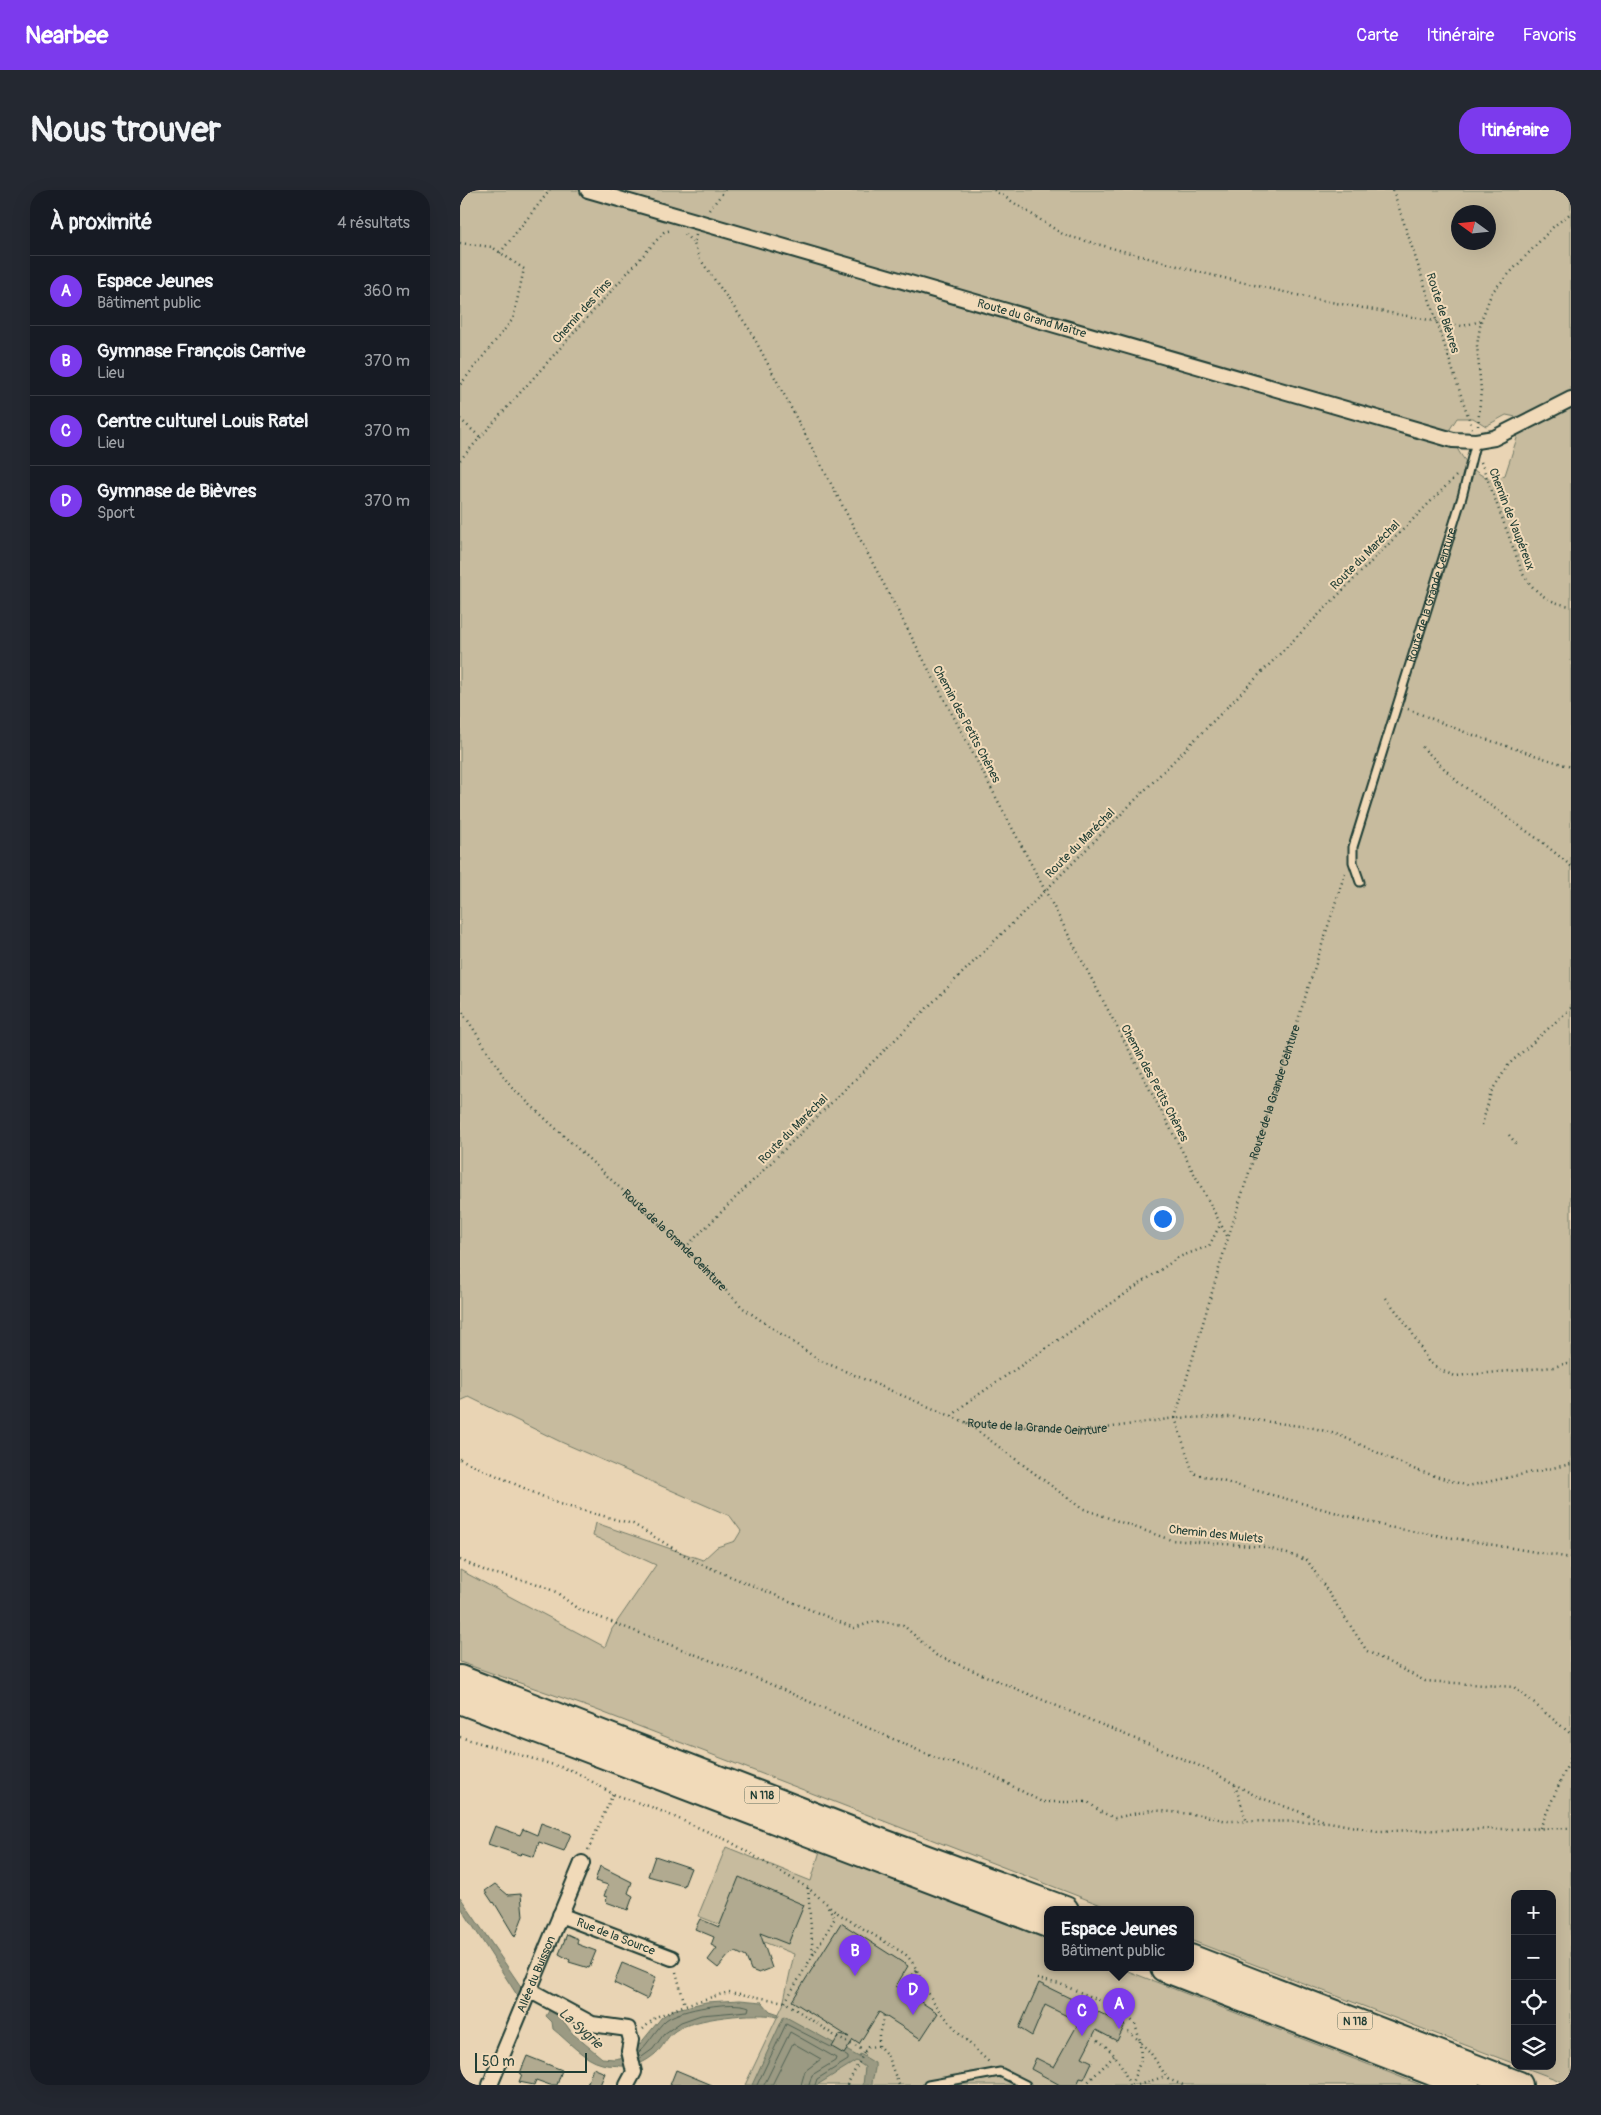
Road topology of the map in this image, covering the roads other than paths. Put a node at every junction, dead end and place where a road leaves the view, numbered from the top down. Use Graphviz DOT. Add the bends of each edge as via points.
graph roads {
  1 [pos="588,190"];
  2 [pos="1571,399"];
  3 [pos="1476,441"];
  4 [pos="1360,882"];
  5 [pos="460,1679"];
  6 [pos="460,1700"];
  7 [pos="582,1863"];
  8 [pos="1055,1906"];
  9 [pos="560,1915"];
  10 [pos="1044,1922"];
  11 [pos="672,1958"];
  12 [pos="1194,1960"];
  13 [pos="1172,1971"];
  14 [pos="529,1990"];
  15 [pos="490,2085"];
  16 [pos="627,2085"];
  17 [pos="928,2085"];
  18 [pos="1026,2085"];
  19 [pos="1466,2085"];
  20 [pos="1519,2085"];
  1 -- 3 [label="street, Route du Grand Maître" via="1453,440"];
  2 -- 3 [label="street" via="1494,438"];
  3 -- 4 [label="lane, Route de la Grande Ceinture" via="1462,497 1353,847 1353,862"];
  5 -- 8 [label="highway, N 118"];
  6 -- 10 [label="highway, N 118"];
  7 -- 9 [label="street, Allée du Buisson"];
  9 -- 11 [label="street, Rue de la Source"];
  9 -- 14 [label="street, Allée du Buisson"];
  12 -- 20 [label="highway, N 118"];
  13 -- 19 [label="highway, N 118"];
  14 -- 15 [label="street, Allée du Buisson"];
  14 -- 16 [label="street" via="592,2024 628,2030 634,2072"];
  17 -- 18 [label="lane" via="1000,2072"];
}
